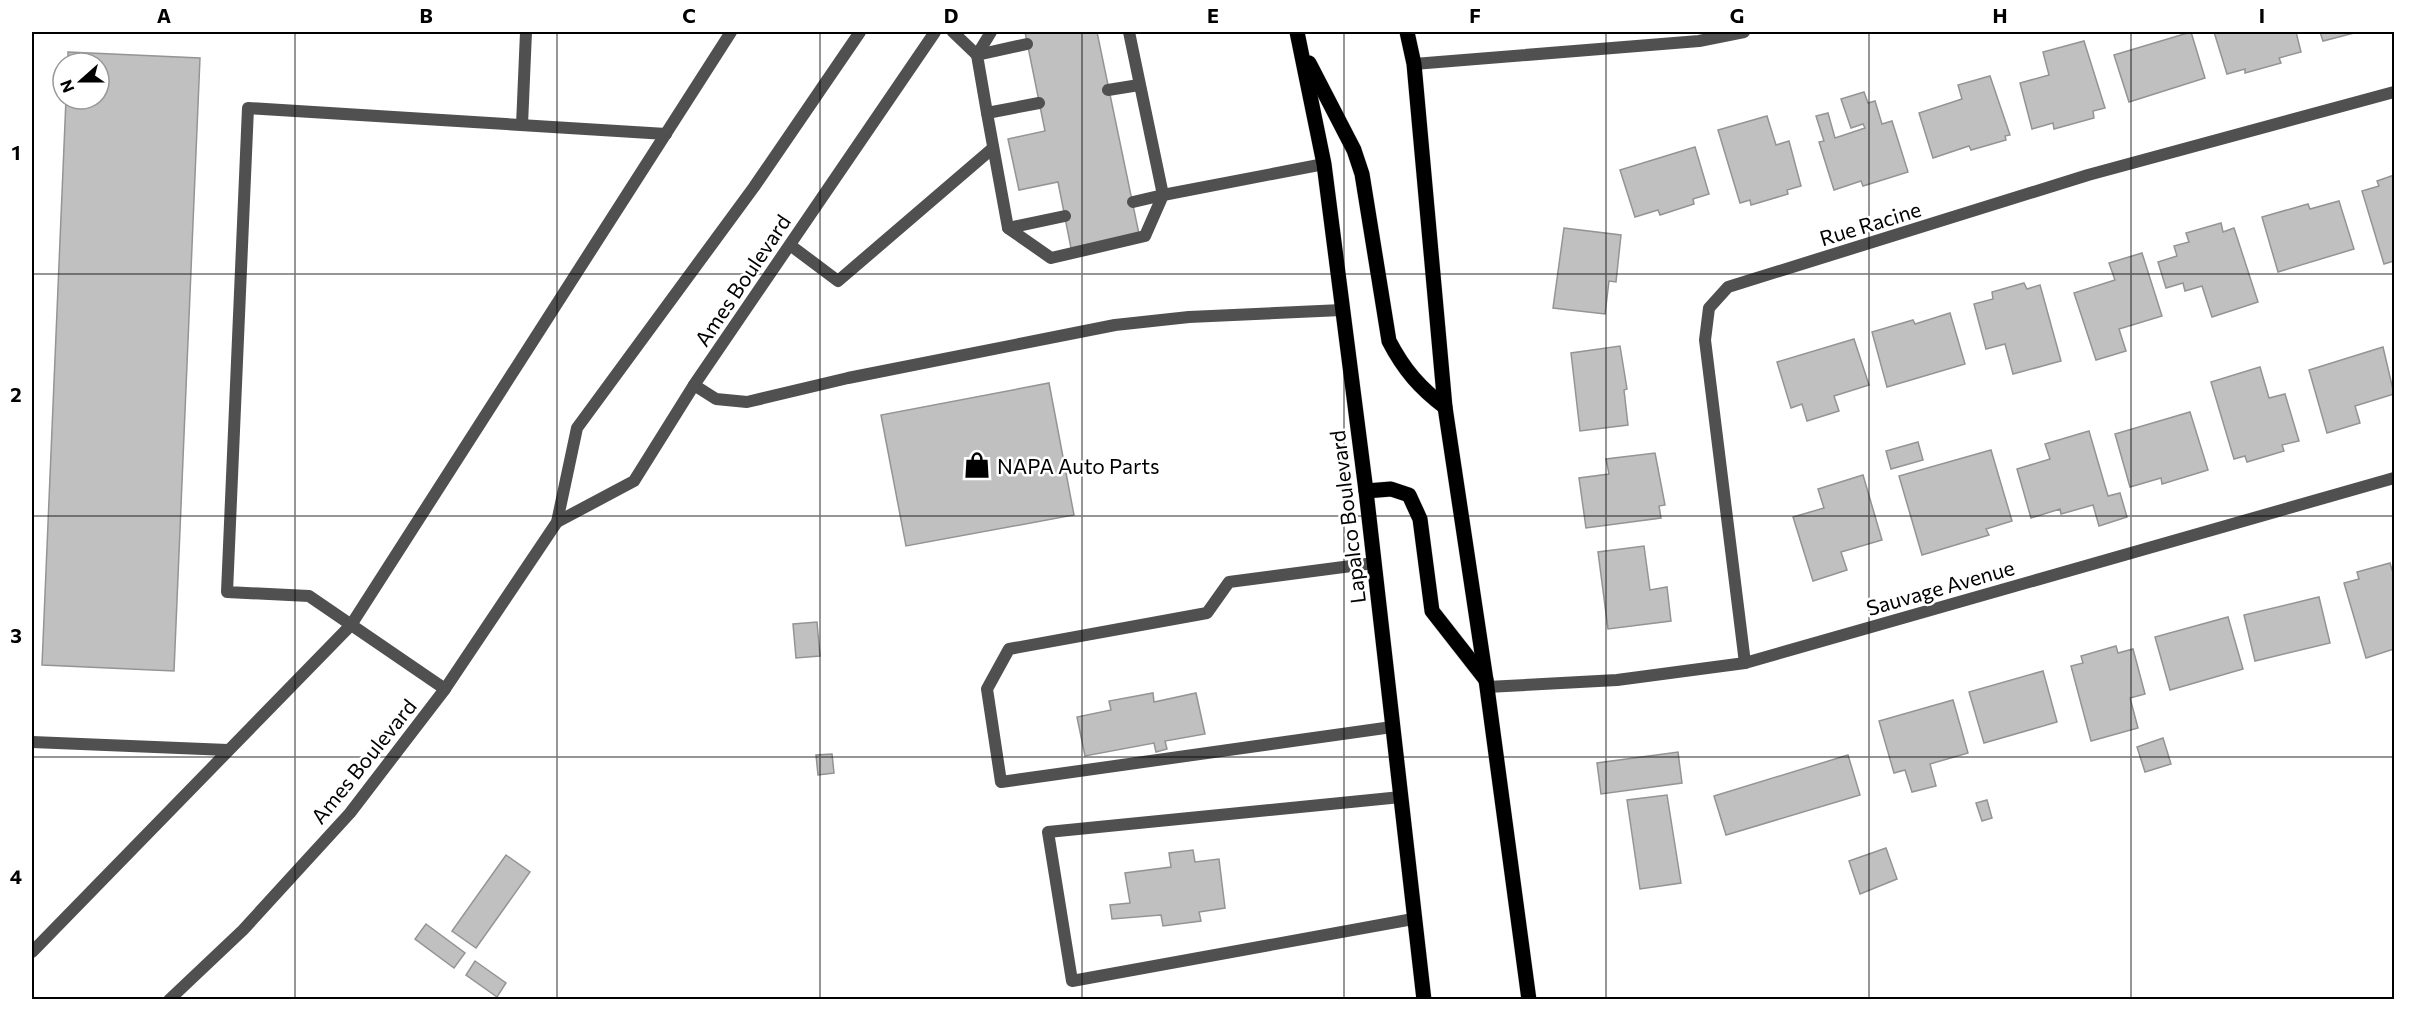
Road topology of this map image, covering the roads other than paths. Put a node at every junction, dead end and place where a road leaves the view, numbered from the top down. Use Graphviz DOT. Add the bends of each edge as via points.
graph roads {
  1 [pos="526,32"];
  2 [pos="732,32"];
  3 [pos="860,32"];
  4 [pos="935,32"];
  5 [pos="952,32"];
  6 [pos="991,32"];
  7 [pos="1129,32"];
  8 [pos="1297,32"];
  9 [pos="1407,32"];
  10 [pos="1744,32"];
  11 [pos="1027,44"];
  12 [pos="1300,47"];
  13 [pos="977,55"];
  14 [pos="1414,64"];
  15 [pos="1138,85"];
  16 [pos="1108,90"];
  17 [pos="2394,92"];
  18 [pos="1039,103"];
  19 [pos="987,113"];
  20 [pos="522,125"];
  21 [pos="666,134"];
  22 [pos="993,148"];
  23 [pos="1324,164"];
  24 [pos="1163,195"];
  25 [pos="1133,202"];
  26 [pos="1065,216"];
  27 [pos="1008,228"];
  28 [pos="790,244"];
  29 [pos="1342,310"];
  30 [pos="694,385"];
  31 [pos="1445,407"];
  32 [pos="2394,478"];
  33 [pos="1366,491"];
  34 [pos="557,522"];
  35 [pos="1374,563"];
  36 [pos="351,625"];
  37 [pos="1745,663"];
  38 [pos="1487,683"];
  39 [pos="445,689"];
  40 [pos="1392,727"];
  41 [pos="32,742"];
  42 [pos="228,750"];
  43 [pos="1401,796"];
  44 [pos="1413,919"];
  45 [pos="32,952"];
  46 [pos="169,999"];
  47 [pos="1424,999"];
  48 [pos="1529,999"];
  1 -- 20 [label="street"];
  2 -- 21 [label="street"];
  3 -- 34 [label="street, Ames Boulevard" via="754,186 577,428"];
  4 -- 28 [label="street, Ames Boulevard"];
  5 -- 13 [label="street"];
  6 -- 13 [label="street"];
  7 -- 15 [label="street"];
  8 -- 12 [label="main road, Lapalco Boulevard"];
  9 -- 14 [label="main road"];
  10 -- 14 [label="street" via="1699,40"];
  11 -- 13 [label="street"];
  12 -- 23 [label="main road, Lapalco Boulevard"];
  12 -- 31 [label="main road" via="1354,150 1362,174 1389,341 1419,387"];
  13 -- 19 [label="street"];
  14 -- 31 [label="main road"];
  15 -- 16 [label="street"];
  15 -- 24 [label="street"];
  17 -- 37 [label="street, Rue Racine" via="2088,175 1728,287 1709,308 1705,340"];
  18 -- 19 [label="street"];
  19 -- 22 [label="street"];
  20 -- 21 [label="street"];
  20 -- 36 [label="street" via="248,108 227,592 309,596"];
  21 -- 36 [label="street"];
  22 -- 27 [label="street"];
  22 -- 28 [label="street" via="838,281"];
  23 -- 24 [label="street"];
  23 -- 29 [label="main road, Lapalco Boulevard"];
  24 -- 25 [label="street"];
  24 -- 27 [label="street" via="1145,236 1050,258"];
  26 -- 27 [label="street"];
  28 -- 30 [label="street, Ames Boulevard"];
  29 -- 30 [label="street" via="1189,317 1115,325 747,402 716,399"];
  29 -- 33 [label="main road, Lapalco Boulevard"];
  30 -- 34 [label="street, Ames Boulevard" via="634,481"];
  31 -- 38 [label="main road"];
  32 -- 37 [label="street, Sauvage Avenue"];
  33 -- 35 [label="main road, Lapalco Boulevard"];
  33 -- 38 [label="main road" via="1391,489 1409,495 1420,519 1432,611"];
  34 -- 39 [label="street, Ames Boulevard"];
  35 -- 40 [label="main road, Lapalco Boulevard"];
  35 -- 40 [label="street" via="1228,582 1207,613 1009,650 987,689 1001,782"];
  36 -- 39 [label="street"];
  36 -- 42 [label="street"];
  37 -- 38 [label="street, Sauvage Avenue" via="1617,681"];
  38 -- 48 [label="main road"];
  39 -- 46 [label="street, Ames Boulevard" via="350,813 243,930"];
  40 -- 43 [label="main road, Lapalco Boulevard"];
  41 -- 42 [label="street"];
  42 -- 45 [label="street"];
  43 -- 44 [label="main road, Lapalco Boulevard"];
  43 -- 44 [label="street" via="1048,832 1072,981"];
  44 -- 47 [label="main road, Lapalco Boulevard"];
}
